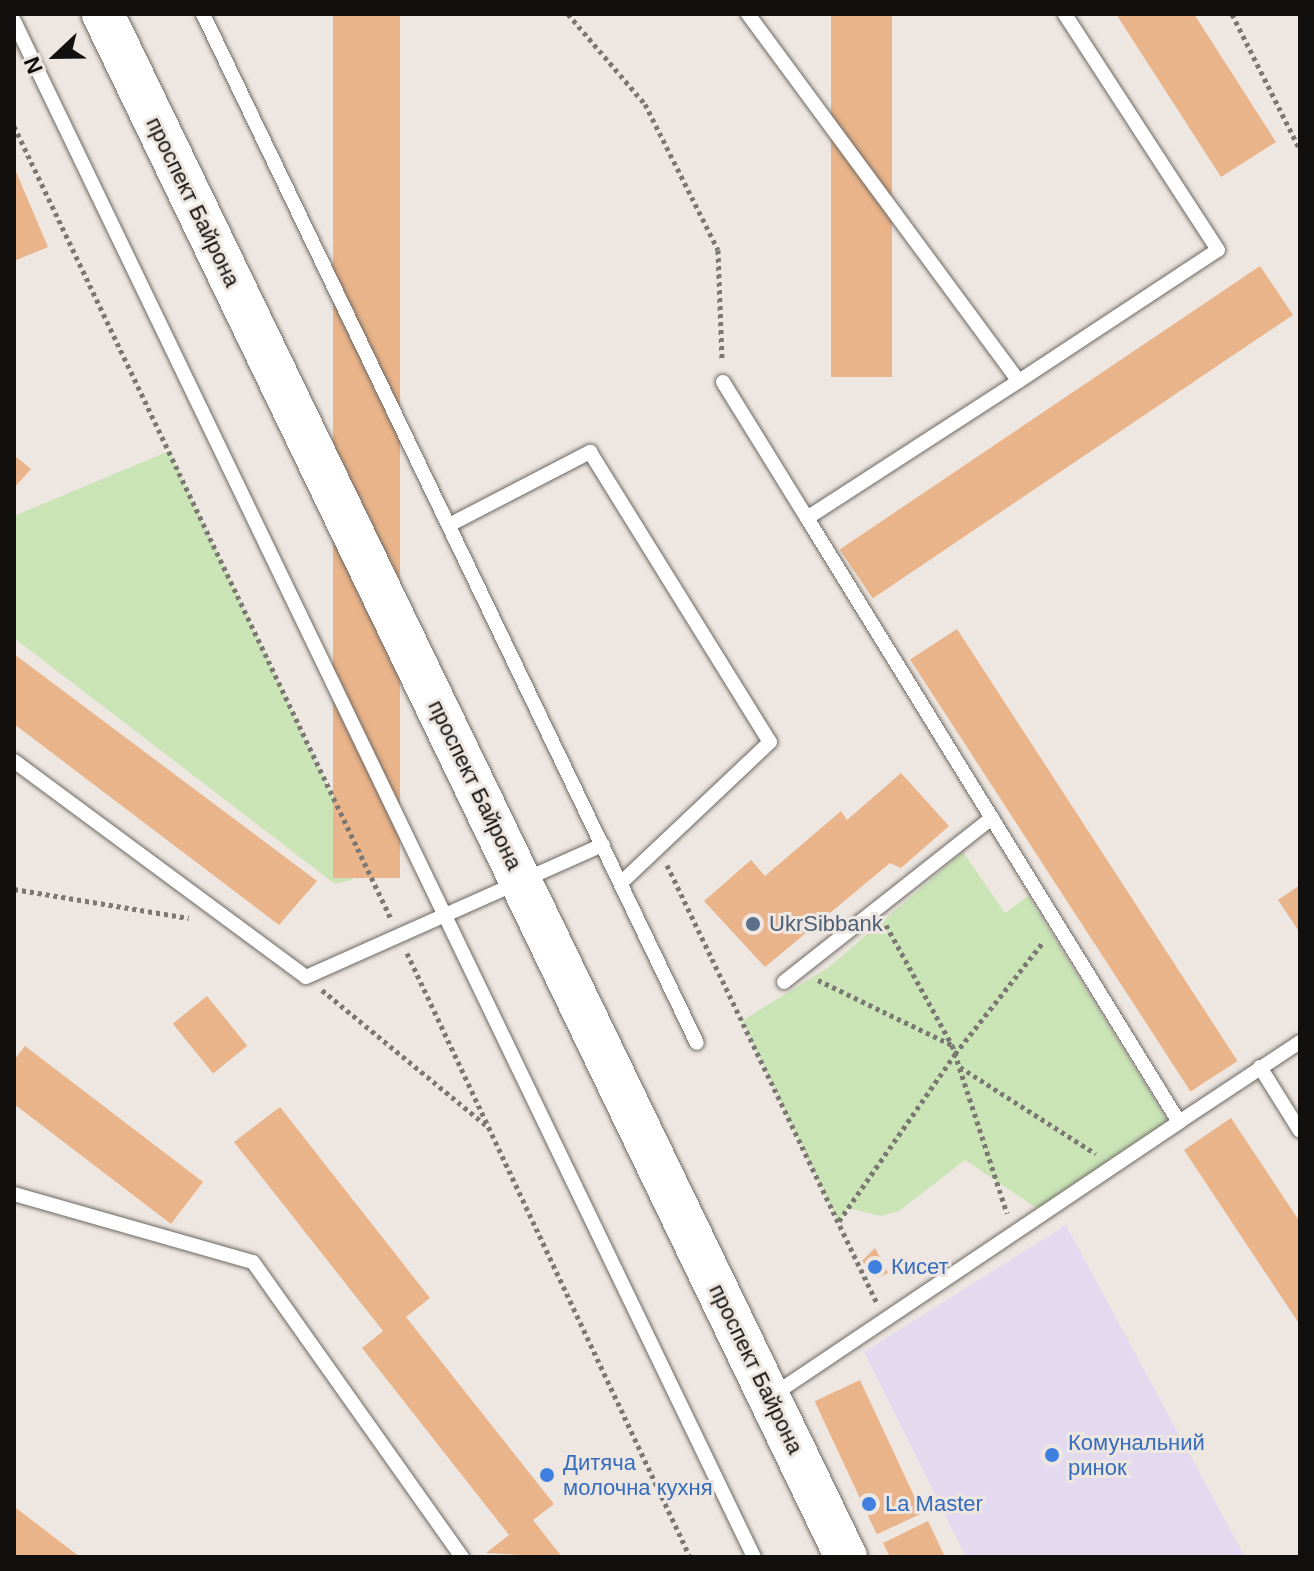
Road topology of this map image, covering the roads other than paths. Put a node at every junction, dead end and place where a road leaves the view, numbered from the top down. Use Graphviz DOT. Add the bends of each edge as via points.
graph roads {
  1 [pos="103,14"];
  2 [pos="203,14"];
  3 [pos="748,14"];
  4 [pos="1065,14"];
  5 [pos="14,21"];
  6 [pos="1019,381"];
  7 [pos="723,382"];
  8 [pos="807,518"];
  9 [pos="451,524"];
  10 [pos="14,761"];
  11 [pos="992,818"];
  12 [pos="603,845"];
  13 [pos="622,882"];
  14 [pos="522,883"];
  15 [pos="451,917"];
  16 [pos="784,982"];
  17 [pos="1300,1042"];
  18 [pos="697,1043"];
  19 [pos="1260,1067"];
  20 [pos="1179,1122"];
  21 [pos="1300,1131"];
  22 [pos="14,1194"];
  23 [pos="770,1398"];
  24 [pos="462,1557"];
  25 [pos="754,1557"];
  26 [pos="846,1557"];
  1 -- 14 [label="main road, проспект Байрона"];
  2 -- 9 [label="lane"];
  3 -- 6 [label="lane"];
  4 -- 6 [label="lane" via="1218,250"];
  5 -- 15 [label="lane"];
  6 -- 8 [label="lane"];
  7 -- 8 [label="lane"];
  8 -- 11 [label="lane"];
  9 -- 12 [label="lane"];
  9 -- 13 [label="lane" via="590,452 770,742"];
  10 -- 15 [label="lane" via="306,977 398,934"];
  11 -- 16 [label="lane"];
  11 -- 20 [label="lane"];
  12 -- 13 [label="lane"];
  12 -- 14 [label="lane"];
  13 -- 18 [label="lane"];
  14 -- 15 [label="lane"];
  14 -- 23 [label="main road, проспект Байрона"];
  15 -- 25 [label="lane"];
  17 -- 19 [label="lane"];
  19 -- 20 [label="lane"];
  19 -- 21 [label="lane"];
  20 -- 23 [label="lane"];
  22 -- 24 [label="lane" via="253,1262"];
  23 -- 26 [label="main road, проспект Байрона"];
}
